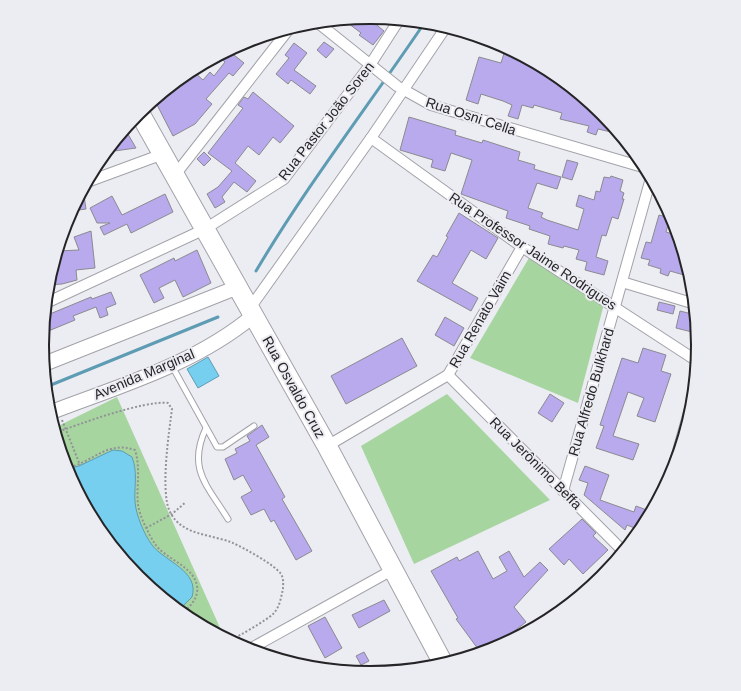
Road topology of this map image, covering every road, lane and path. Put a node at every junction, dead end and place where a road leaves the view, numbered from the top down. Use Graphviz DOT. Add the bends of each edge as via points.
graph roads {
  1 [pos="396,25"];
  2 [pos="324,28"];
  3 [pos="442,32"];
  4 [pos="283,36"];
  5 [pos="370,65"];
  6 [pos="400,88"];
  7 [pos="143,118"];
  8 [pos="371,138"];
  9 [pos="163,154"];
  10 [pos="637,165"];
  11 [pos="175,175"];
  12 [pos="96,179"];
  13 [pos="650,186"];
  14 [pos="205,229"];
  15 [pos="522,247"];
  16 [pos="622,282"];
  17 [pos="238,287"];
  18 [pos="53,300"];
  19 [pos="689,302"];
  20 [pos="615,307"];
  21 [pos="252,311"];
  22 [pos="691,357"];
  23 [pos="50,362"];
  24 [pos="172,365"];
  25 [pos="448,375"];
  26 [pos="55,410"];
  27 [pos="57,417"];
  28 [pos="254,426"];
  29 [pos="206,428"];
  30 [pos="66,429"];
  31 [pos="61,431"];
  32 [pos="327,446"];
  33 [pos="80,465"];
  34 [pos="72,467"];
  35 [pos="564,491"];
  36 [pos="186,502"];
  37 [pos="172,514"];
  38 [pos="228,519"];
  39 [pos="146,528"];
  40 [pos="620,548"];
  41 [pos="394,569"];
  42 [pos="187,610"];
  43 [pos="235,637"];
  44 [pos="255,646"];
  45 [pos="441,659"];
  1 -- 5 [label="street, Rua Pastor João Soren"];
  2 -- 5 [label="street, Rua Osni Cella"];
  3 -- 6 [label="street"];
  4 -- 11 [label="street"];
  5 -- 6 [label="street, Rua Osni Cella"];
  5 -- 14 [label="street, Rua Pastor João Soren" via="284,179"];
  6 -- 8 [label="street"];
  6 -- 10 [label="street, Rua Osni Cella" via="431,105"];
  7 -- 9 [label="highway, Rua Osvaldo Cruz"];
  8 -- 15 [label="street, Rua Professor Jaime Rodrigues"];
  8 -- 21 [label="street"];
  9 -- 11 [label="highway, Rua Osvaldo Cruz"];
  9 -- 12 [label="street"];
  11 -- 14 [label="highway, Rua Osvaldo Cruz"];
  13 -- 16 [label="street, Rua Alfredo Bulkhard"];
  14 -- 17 [label="highway, Rua Osvaldo Cruz"];
  14 -- 18 [label="street, Rua Pastor João Soren"];
  15 -- 20 [label="street, Rua Professor Jaime Rodrigues"];
  15 -- 25 [label="street, Rua Renato Vaim"];
  16 -- 19 [label="street"];
  16 -- 20 [label="street, Rua Alfredo Bulkhard"];
  17 -- 21 [label="highway, Rua Osvaldo Cruz"];
  17 -- 23 [label="street"];
  20 -- 22 [label="street, Rua Professor Jaime Rodrigues"];
  20 -- 35 [label="street, Rua Alfredo Bulkhard"];
  21 -- 24 [label="street, Avenida Marginal" via="233,333"];
  21 -- 32 [label="highway, Rua Osvaldo Cruz"];
  24 -- 26 [label="street, Avenida Marginal"];
  24 -- 29 [label="lane"];
  25 -- 32 [label="street, Rua Renato Vaim"];
  25 -- 35 [label="street, Rua Jerônimo Beffa"];
  27 -- 30 [label="path"];
  28 -- 29 [label="lane" via="220,448 215,445"];
  29 -- 38 [label="lane" via="201,440 198,466"];
  30 -- 31 [label="path"];
  30 -- 33 [label="path"];
  30 -- 37 [label="path" via="137,407 159,402 168,403 172,409 166,500"];
  32 -- 41 [label="highway, Rua Osvaldo Cruz"];
  33 -- 34 [label="path"];
  33 -- 39 [label="path" via="114,447 125,446 135,450 139,462 138,506"];
  35 -- 40 [label="street, Rua Jerônimo Beffa"];
  36 -- 37 [label="path"];
  37 -- 39 [label="path"];
  37 -- 43 [label="path" via="180,524 199,534 232,543 260,558 281,574 284,581 280,602 273,614"];
  39 -- 42 [label="path" via="156,545 194,577 197,594"];
  41 -- 44 [label="street"];
  41 -- 45 [label="highway, Rua Osvaldo Cruz"];
}
